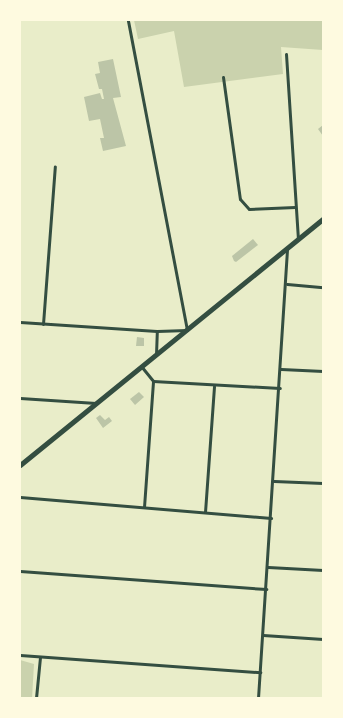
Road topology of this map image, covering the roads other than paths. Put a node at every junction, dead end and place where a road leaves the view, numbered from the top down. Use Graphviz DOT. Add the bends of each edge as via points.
graph roads {
  1 [pos="128,20"];
  2 [pos="286,54"];
  3 [pos="224,77"];
  4 [pos="56,166"];
  5 [pos="295,207"];
  6 [pos="323,219"];
  7 [pos="298,239"];
  8 [pos="287,248"];
  9 [pos="287,284"];
  10 [pos="323,287"];
  11 [pos="20,322"];
  12 [pos="43,324"];
  13 [pos="187,330"];
  14 [pos="157,331"];
  15 [pos="156,355"];
  16 [pos="142,366"];
  17 [pos="281,369"];
  18 [pos="323,371"];
  19 [pos="153,381"];
  20 [pos="214,386"];
  21 [pos="280,388"];
  22 [pos="20,398"];
  23 [pos="96,403"];
  24 [pos="20,465"];
  25 [pos="274,481"];
  26 [pos="323,483"];
  27 [pos="20,497"];
  28 [pos="144,507"];
  29 [pos="205,512"];
  30 [pos="271,518"];
  31 [pos="268,567"];
  32 [pos="323,570"];
  33 [pos="20,571"];
  34 [pos="266,588"];
  35 [pos="263,636"];
  36 [pos="323,639"];
  37 [pos="20,655"];
  38 [pos="40,657"];
  39 [pos="260,672"];
  40 [pos="36,698"];
  41 [pos="258,698"];
  1 -- 13 [label="street"];
  2 -- 5 [label="street"];
  3 -- 5 [label="street" via="240,199 249,209"];
  4 -- 12 [label="street"];
  5 -- 7 [label="street"];
  6 -- 7 [label="main road"];
  7 -- 8 [label="main road"];
  8 -- 9 [label="street"];
  8 -- 13 [label="main road"];
  9 -- 10 [label="street"];
  9 -- 17 [label="street"];
  11 -- 12 [label="street"];
  12 -- 14 [label="street"];
  13 -- 14 [label="street"];
  13 -- 15 [label="main road"];
  14 -- 15 [label="street"];
  15 -- 16 [label="main road"];
  16 -- 19 [label="street"];
  16 -- 23 [label="main road"];
  17 -- 18 [label="street"];
  17 -- 21 [label="street"];
  19 -- 20 [label="street"];
  19 -- 28 [label="street"];
  20 -- 21 [label="street"];
  20 -- 29 [label="street"];
  21 -- 25 [label="street"];
  22 -- 23 [label="street"];
  23 -- 24 [label="main road"];
  25 -- 26 [label="street"];
  25 -- 30 [label="street"];
  27 -- 28 [label="street"];
  28 -- 29 [label="street"];
  29 -- 30 [label="street"];
  30 -- 31 [label="street"];
  31 -- 32 [label="street"];
  31 -- 34 [label="street"];
  33 -- 34 [label="street"];
  34 -- 35 [label="street"];
  35 -- 36 [label="street"];
  35 -- 39 [label="street"];
  37 -- 38 [label="street"];
  38 -- 39 [label="street"];
  38 -- 40 [label="street"];
  39 -- 41 [label="street"];
}
